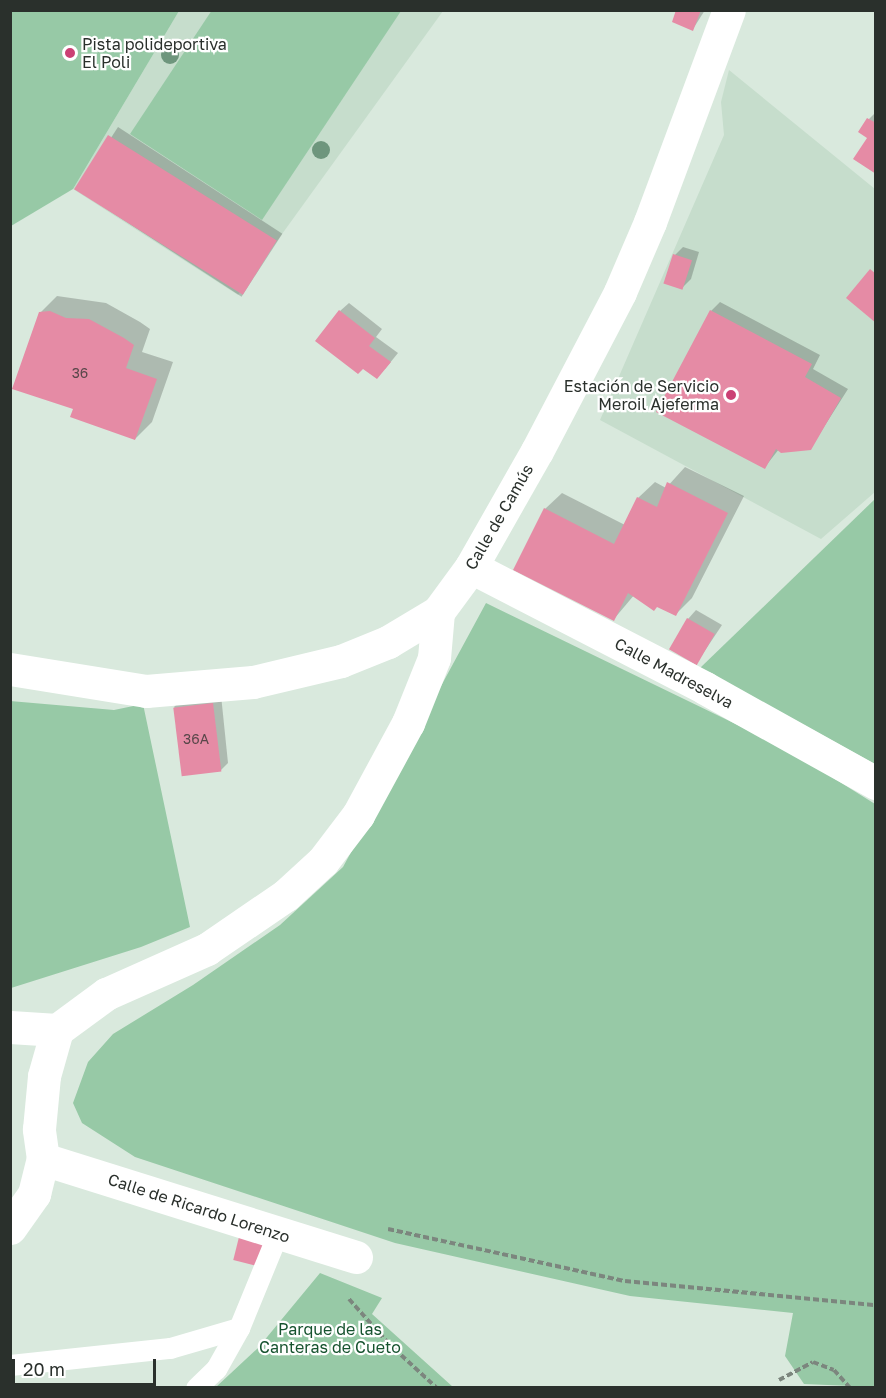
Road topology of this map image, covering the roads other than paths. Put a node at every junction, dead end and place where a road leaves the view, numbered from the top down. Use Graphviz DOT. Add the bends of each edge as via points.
graph roads {
  1 [pos="729,10"];
  2 [pos="471,567"];
  3 [pos="438,612"];
  4 [pos="10,669"];
  5 [pos="876,783"];
  6 [pos="10,1027"];
  7 [pos="57,1030"];
  8 [pos="43,1159"];
  9 [pos="10,1228"];
  10 [pos="278,1233"];
  11 [pos="356,1257"];
  12 [pos="239,1328"];
  13 [pos="10,1365"];
  14 [pos="196,1388"];
  1 -- 2 [label="street, Calle de Camús" via="620,292"];
  2 -- 3 [label="street, Calle de Camús"];
  2 -- 5 [label="street, Calle Madreselva" via="705,688"];
  3 -- 4 [label="street, Calle de Camús" via="388,642 341,661 253,682 146,691"];
  3 -- 7 [label="street" via="434,658 408,723 357,815 323,861 286,895 207,949 106,994"];
  6 -- 7 [label="street"];
  7 -- 8 [label="street" via="44,1076 39,1129"];
  8 -- 9 [label="street" via="34,1194"];
  8 -- 10 [label="street, Calle de Ricardo Lorenzo"];
  10 -- 11 [label="street, Calle de Ricardo Lorenzo"];
  10 -- 12 [label="lane"];
  12 -- 13 [label="lane" via="170,1348"];
  12 -- 14 [label="lane" via="216,1370"];
}
